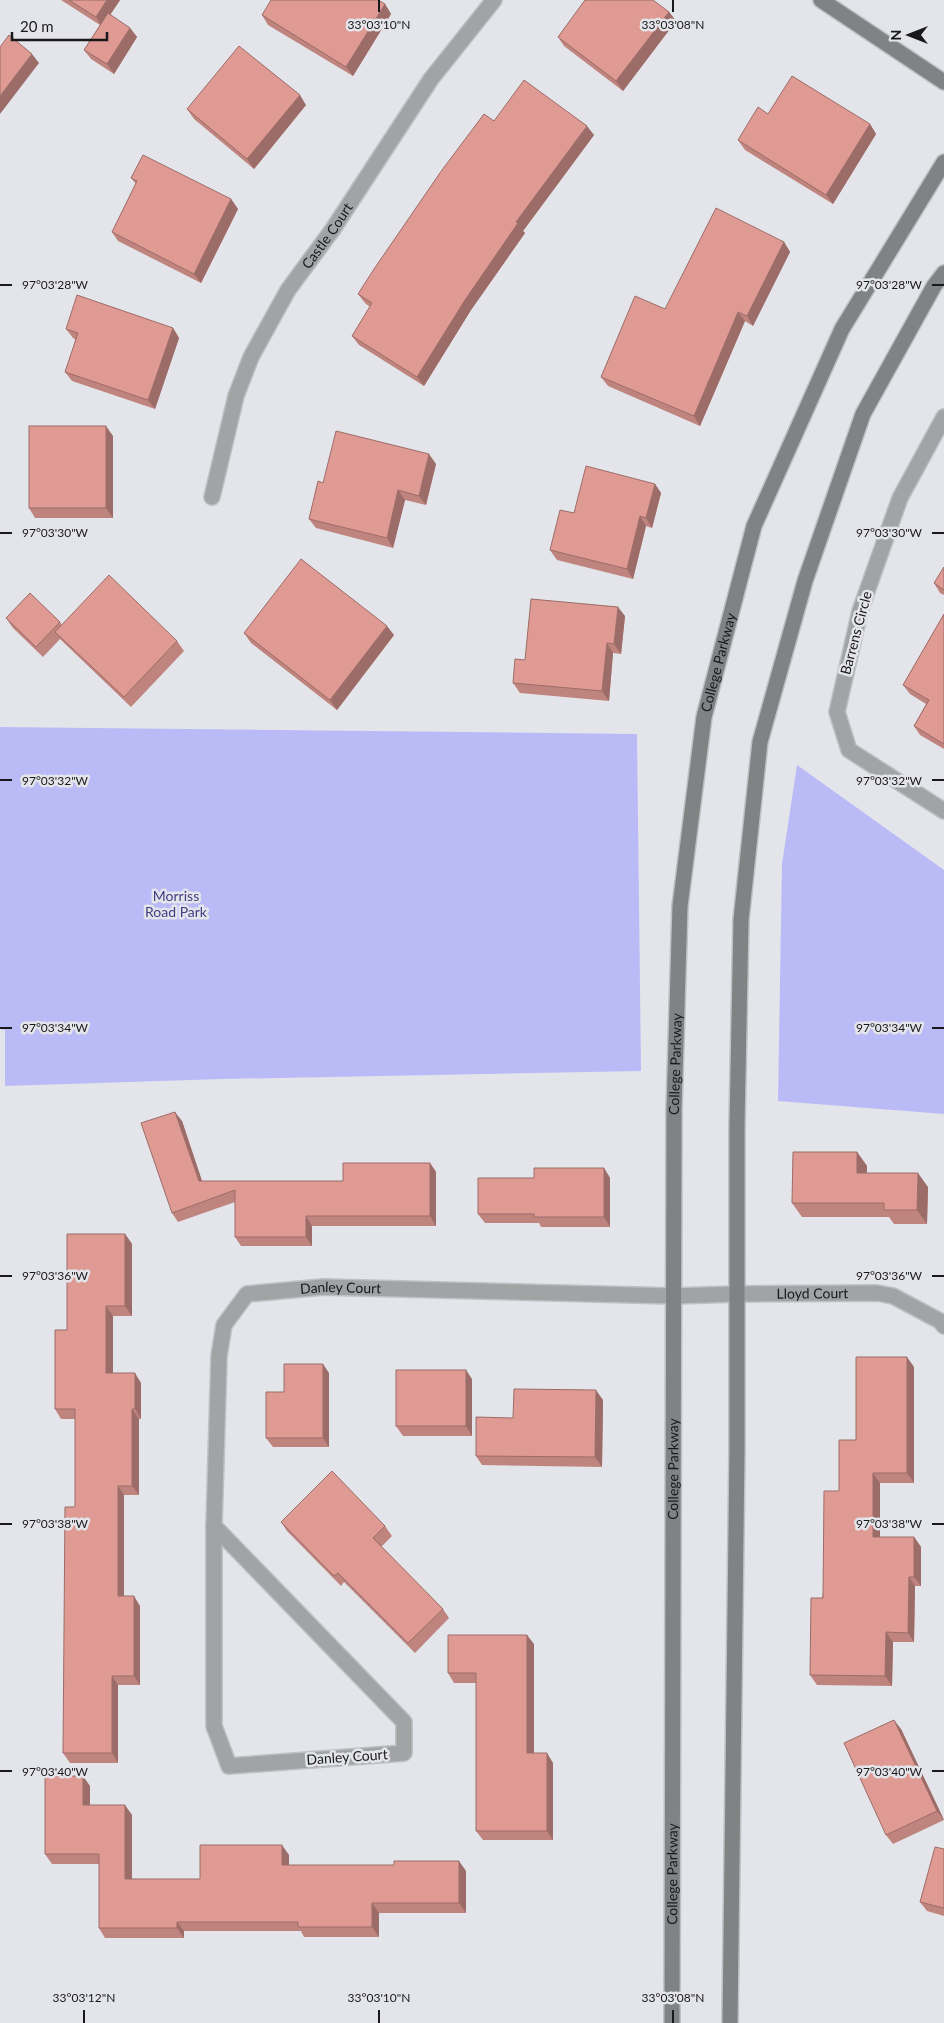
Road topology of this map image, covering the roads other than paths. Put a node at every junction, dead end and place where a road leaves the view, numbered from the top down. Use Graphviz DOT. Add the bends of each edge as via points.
graph roads {
  1 [pos="494,0"];
  2 [pos="821,0"];
  3 [pos="944,82"];
  4 [pos="944,162"];
  5 [pos="944,273"];
  6 [pos="944,417"];
  7 [pos="212,497"];
  8 [pos="944,811"];
  9 [pos="737,1294"];
  10 [pos="674,1296"];
  11 [pos="944,1326"];
  12 [pos="214,1526"];
  13 [pos="672,2023"];
  14 [pos="730,2023"];
  1 -- 7 [label="street, Castle Court" via="432,79 284,298 251,357 236,396"];
  2 -- 3 [label="main road"];
  4 -- 10 [label="main road, College Parkway" via="842,329 754,526 704,717 680,906 674,1110"];
  5 -- 9 [label="main road" via="863,414 805,581 760,742 741,920"];
  6 -- 8 [label="street, Barrens Circle" via="900,498 860,611 837,712 849,750"];
  9 -- 10 [label="street, Lloyd Court"];
  9 -- 11 [label="street, Lloyd Court" via="877,1293 893,1296"];
  9 -- 14 [label="main road"];
  10 -- 12 [label="street, Danley Court" via="323,1287 247,1294 224,1325 219,1356"];
  10 -- 13 [label="main road, College Parkway"];
  12 -- 12 [label="street, Danley Court" via="214,1726 229,1766 404,1753 404,1722"];
}
